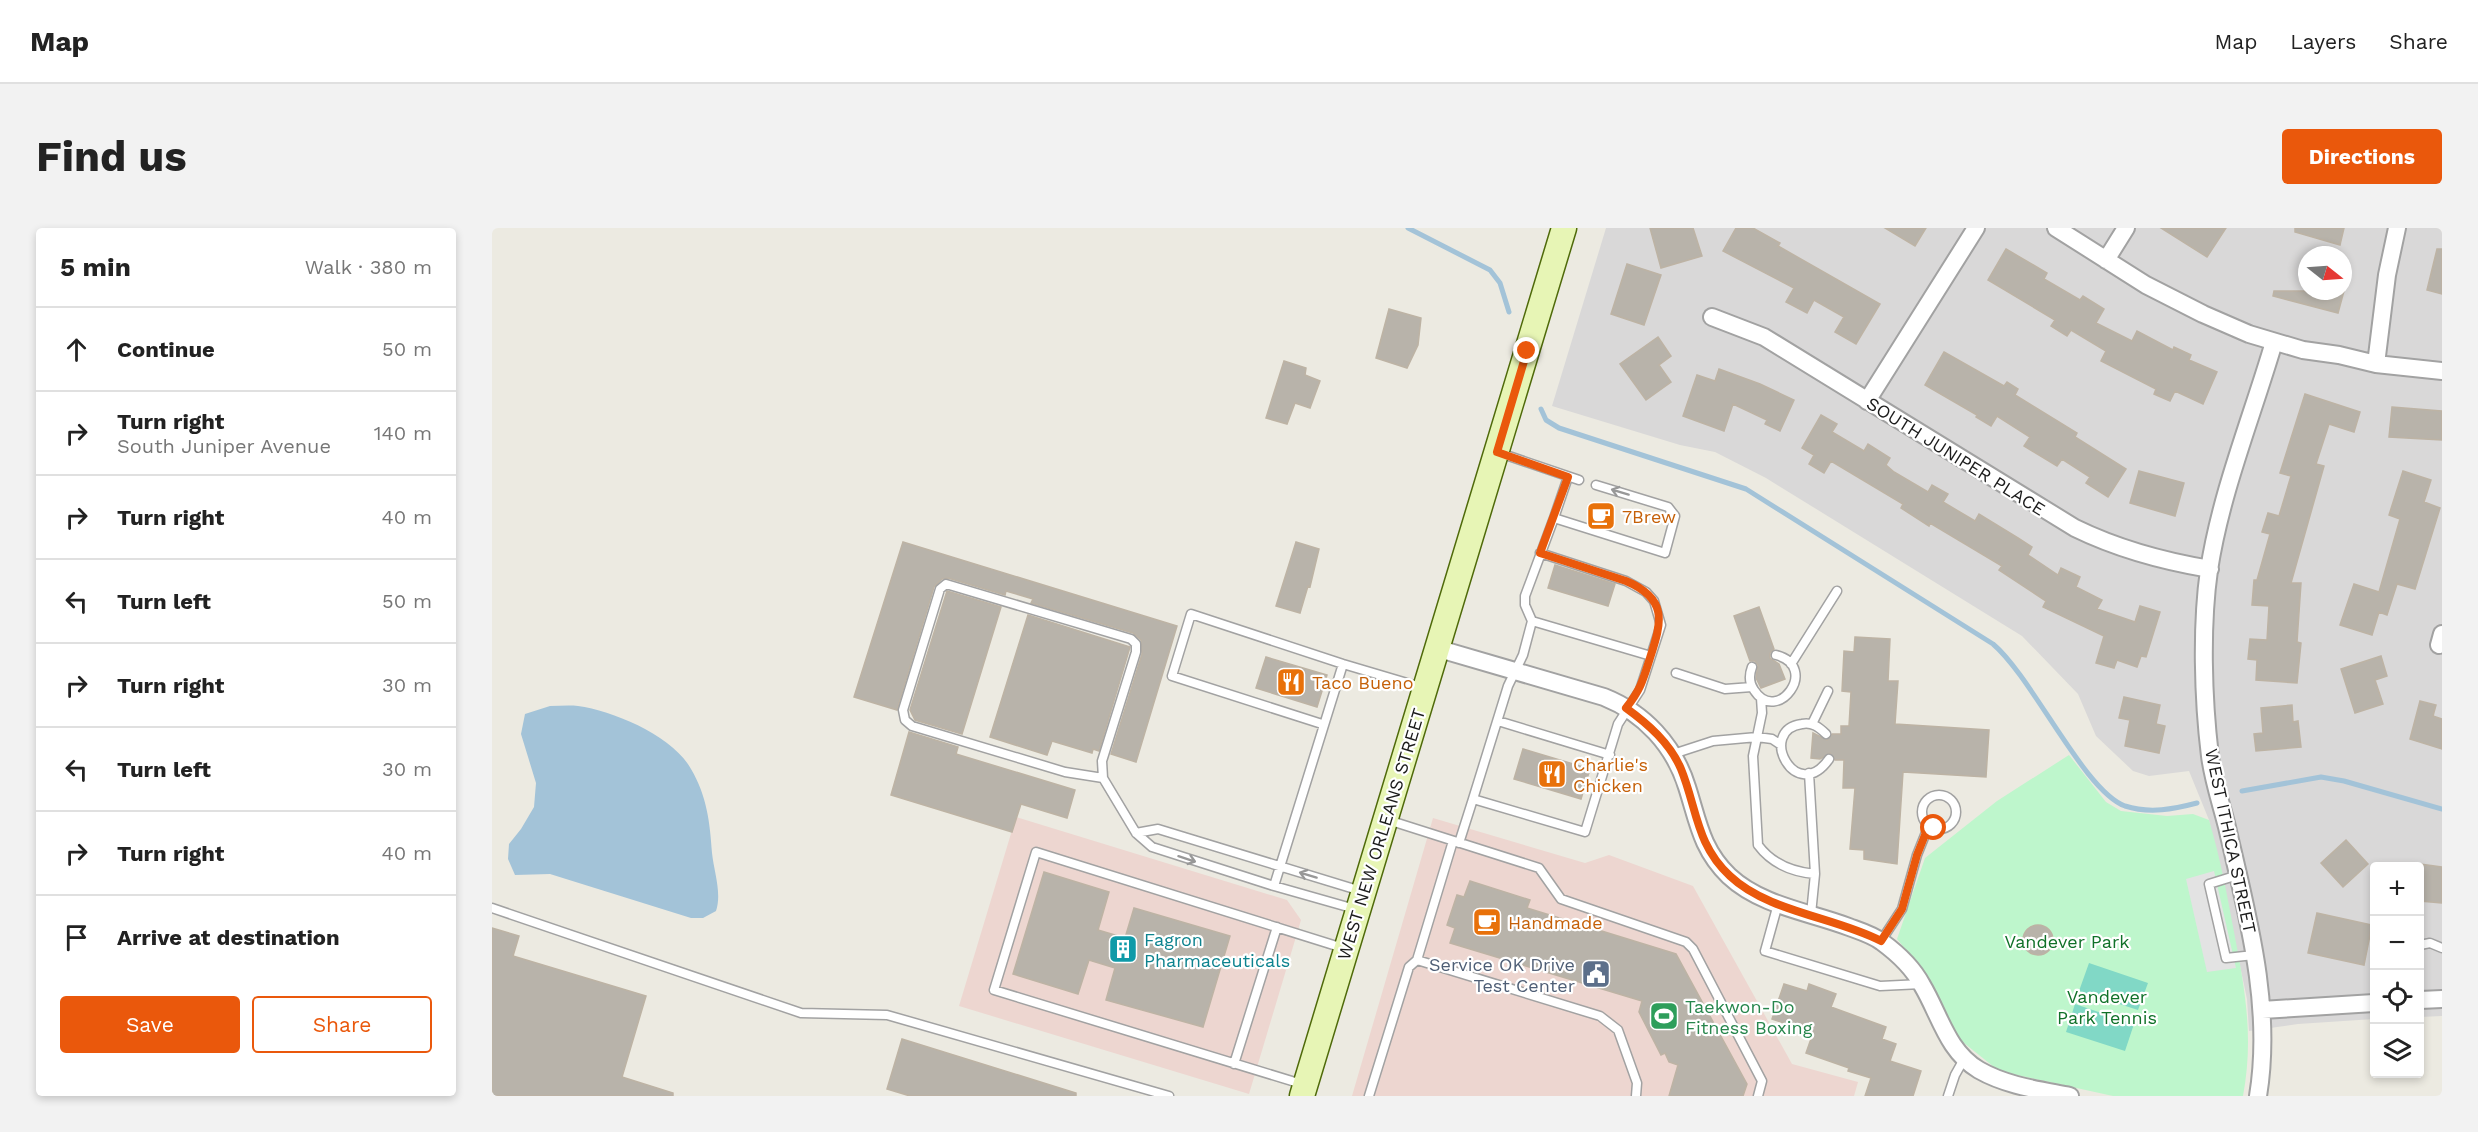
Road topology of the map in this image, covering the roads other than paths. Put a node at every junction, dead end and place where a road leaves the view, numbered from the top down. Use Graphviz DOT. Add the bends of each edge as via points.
graph roads {
  1 [pos="1564,228"];
  2 [pos="1976,228"];
  3 [pos="2056,228"];
  4 [pos="2126,228"];
  5 [pos="2397,228"];
  6 [pos="2106,260"];
  7 [pos="1712,317"];
  8 [pos="2274,342"];
  9 [pos="2376,364"];
  10 [pos="2442,370"];
  11 [pos="1867,401"];
  12 [pos="1497,452"];
  13 [pos="1568,477"];
  14 [pos="1579,480"];
  15 [pos="1596,485"];
  16 [pos="1554,518"];
  17 [pos="1540,553"];
  18 [pos="2210,569"];
  19 [pos="1837,591"];
  20 [pos="1532,621"];
  21 [pos="1436,648"];
  22 [pos="1776,655"];
  23 [pos="1651,656"];
  24 [pos="1342,664"];
  25 [pos="1791,664"];
  26 [pos="1752,668"];
  27 [pos="1516,670"];
  28 [pos="1676,673"];
  29 [pos="1752,687"];
  30 [pos="1425,688"];
  31 [pos="1828,691"];
  32 [pos="1761,698"];
  33 [pos="1626,708"];
  34 [pos="1498,721"];
  35 [pos="1323,724"];
  36 [pos="1812,724"];
  37 [pos="1826,734"];
  38 [pos="1757,737"];
  39 [pos="1781,745"];
  40 [pos="1610,754"];
  41 [pos="1673,754"];
  42 [pos="1829,759"];
  43 [pos="1809,773"];
  44 [pos="1103,778"];
  45 [pos="1473,799"];
  46 [pos="1385,819"];
  47 [pos="1929,825"];
  48 [pos="1136,833"];
  49 [pos="1456,842"];
  50 [pos="1280,866"];
  51 [pos="1815,874"];
  52 [pos="2238,875"];
  53 [pos="1274,886"];
  54 [pos="1361,901"];
  55 [pos="1778,904"];
  56 [pos="492,908"];
  57 [pos="1811,914"];
  58 [pos="1277,927"];
  59 [pos="1881,941"];
  60 [pos="2424,944"];
  61 [pos="2442,948"];
  62 [pos="1347,949"];
  63 [pos="2254,955"];
  64 [pos="1417,960"];
  65 [pos="1922,984"];
  66 [pos="2442,999"];
  67 [pos="2424,1000"];
  68 [pos="2370,1003"];
  69 [pos="2262,1010"];
  70 [pos="1964,1059"];
  71 [pos="1234,1064"];
  72 [pos="1303,1090"];
  73 [pos="1169,1096"];
  74 [pos="1370,1096"];
  75 [pos="1636,1096"];
  76 [pos="1758,1096"];
  77 [pos="1948,1096"];
  78 [pos="2070,1096"];
  79 [pos="2258,1096"];
  1 -- 12 [label="main road, WEST NEW ORLEANS STREET"];
  2 -- 11 [label="street"];
  3 -- 6 [label="street"];
  4 -- 6 [label="street"];
  5 -- 9 [label="street" via="2386,275"];
  6 -- 8 [label="street" via="2203,314"];
  7 -- 11 [label="street, SOUTH JUNIPER PLACE" via="1764,337"];
  8 -- 9 [label="street"];
  8 -- 18 [label="street, WEST ITHICA STREET" via="2230,483"];
  9 -- 10 [label="street"];
  11 -- 18 [label="street, SOUTH JUNIPER PLACE" via="2075,528 2137,553"];
  12 -- 13 [label="lane"];
  12 -- 21 [label="main road, WEST NEW ORLEANS STREET"];
  13 -- 14 [label="lane"];
  13 -- 16 [label="lane"];
  16 -- 15 [label="lane, one-way" via="1665,553 1675,516 1668,507"];
  16 -- 17 [label="lane"];
  17 -- 20 [label="lane" via="1525,596"];
  17 -- 23 [label="lane" via="1626,581 1647,592 1656,606 1660,625"];
  18 -- 52 [label="street, WEST ITHICA STREET" via="2204,625 2210,757"];
  19 -- 25 [label="lane"];
  20 -- 23 [label="lane"];
  20 -- 27 [label="lane"];
  21 -- 27 [label="street"];
  21 -- 30 [label="main road, WEST NEW ORLEANS STREET"];
  22 -- 25 [label="lane"];
  23 -- 33 [label="lane" via="1640,690"];
  24 -- 30 [label="lane"];
  24 -- 35 [label="lane"];
  24 -- 35 [label="lane" via="1191,614 1172,676"];
  25 -- 32 [label="lane" via="1796,678 1790,693 1777,701"];
  26 -- 29 [label="lane"];
  27 -- 33 [label="street" via="1604,697"];
  27 -- 34 [label="lane"];
  28 -- 29 [label="lane" via="1725,689"];
  29 -- 32 [label="lane"];
  30 -- 46 [label="main road, WEST NEW ORLEANS STREET"];
  31 -- 36 [label="lane"];
  32 -- 38 [label="lane"];
  33 -- 40 [label="lane" via="1617,724"];
  33 -- 41 [label="street" via="1646,722"];
  34 -- 40 [label="lane"];
  34 -- 45 [label="lane"];
  35 -- 50 [label="lane"];
  36 -- 37 [label="lane"];
  36 -- 39 [label="lane" via="1795,725"];
  38 -- 39 [label="lane"];
  38 -- 41 [label="lane" via="1713,741"];
  38 -- 51 [label="lane" via="1753,756 1758,845 1786,868"];
  39 -- 43 [label="lane" via="1788,766"];
  40 -- 45 [label="lane" via="1585,832"];
  41 -- 55 [label="street" via="1688,787 1702,839 1713,857 1749,891"];
  42 -- 43 [label="lane"];
  43 -- 51 [label="lane"];
  44 -- 44 [label="lane" via="1102,761 1136,644 1131,639 955,585 946,584 940,589 903,710 905,720 912,726 1065,772"];
  44 -- 48 [label="lane"];
  45 -- 49 [label="lane"];
  46 -- 49 [label="lane"];
  46 -- 54 [label="main road, WEST NEW ORLEANS STREET"];
  47 -- 47 [label="lane" via="1944,828 1953,821 1956,811 1948,797 1937,795 1924,805 1923,816"];
  47 -- 59 [label="lane" via="1902,909"];
  48 -- 50 [label="lane" via="1158,829"];
  48 -- 53 [label="lane, one-way" via="1152,848"];
  49 -- 64 [label="lane"];
  49 -- 76 [label="lane" via="1539,868 1561,899 1686,942 1762,1081"];
  50 -- 53 [label="lane"];
  54 -- 50 [label="lane, one-way"];
  51 -- 57 [label="lane"];
  52 -- 63 [label="street, WEST ITHICA STREET"];
  52 -- 63 [label="lane" via="2209,884 2226,958"];
  53 -- 54 [label="lane"];
  54 -- 62 [label="main road, WEST NEW ORLEANS STREET"];
  55 -- 57 [label="street"];
  55 -- 65 [label="lane" via="1765,951 1880,986"];
  56 -- 73 [label="lane" via="801,1012 887,1015"];
  57 -- 59 [label="street"];
  58 -- 62 [label="lane"];
  58 -- 71 [label="lane"];
  58 -- 71 [label="lane" via="1036,852 994,990"];
  59 -- 65 [label="street" via="1909,966"];
  60 -- 61 [label="lane"];
  62 -- 72 [label="main road, WEST NEW ORLEANS STREET"];
  63 -- 69 [label="street, WEST ITHICA STREET"];
  64 -- 74 [label="lane" via="1409,967"];
  64 -- 75 [label="lane" via="1600,1016 1618,1030 1637,1083"];
  65 -- 70 [label="street" via="1951,1044"];
  66 -- 67 [label="street"];
  68 -- 69 [label="street"];
  69 -- 79 [label="street, WEST ITHICA STREET"];
  70 -- 77 [label="lane"];
  70 -- 78 [label="street" via="1999,1080"];
  71 -- 72 [label="lane"];
}
